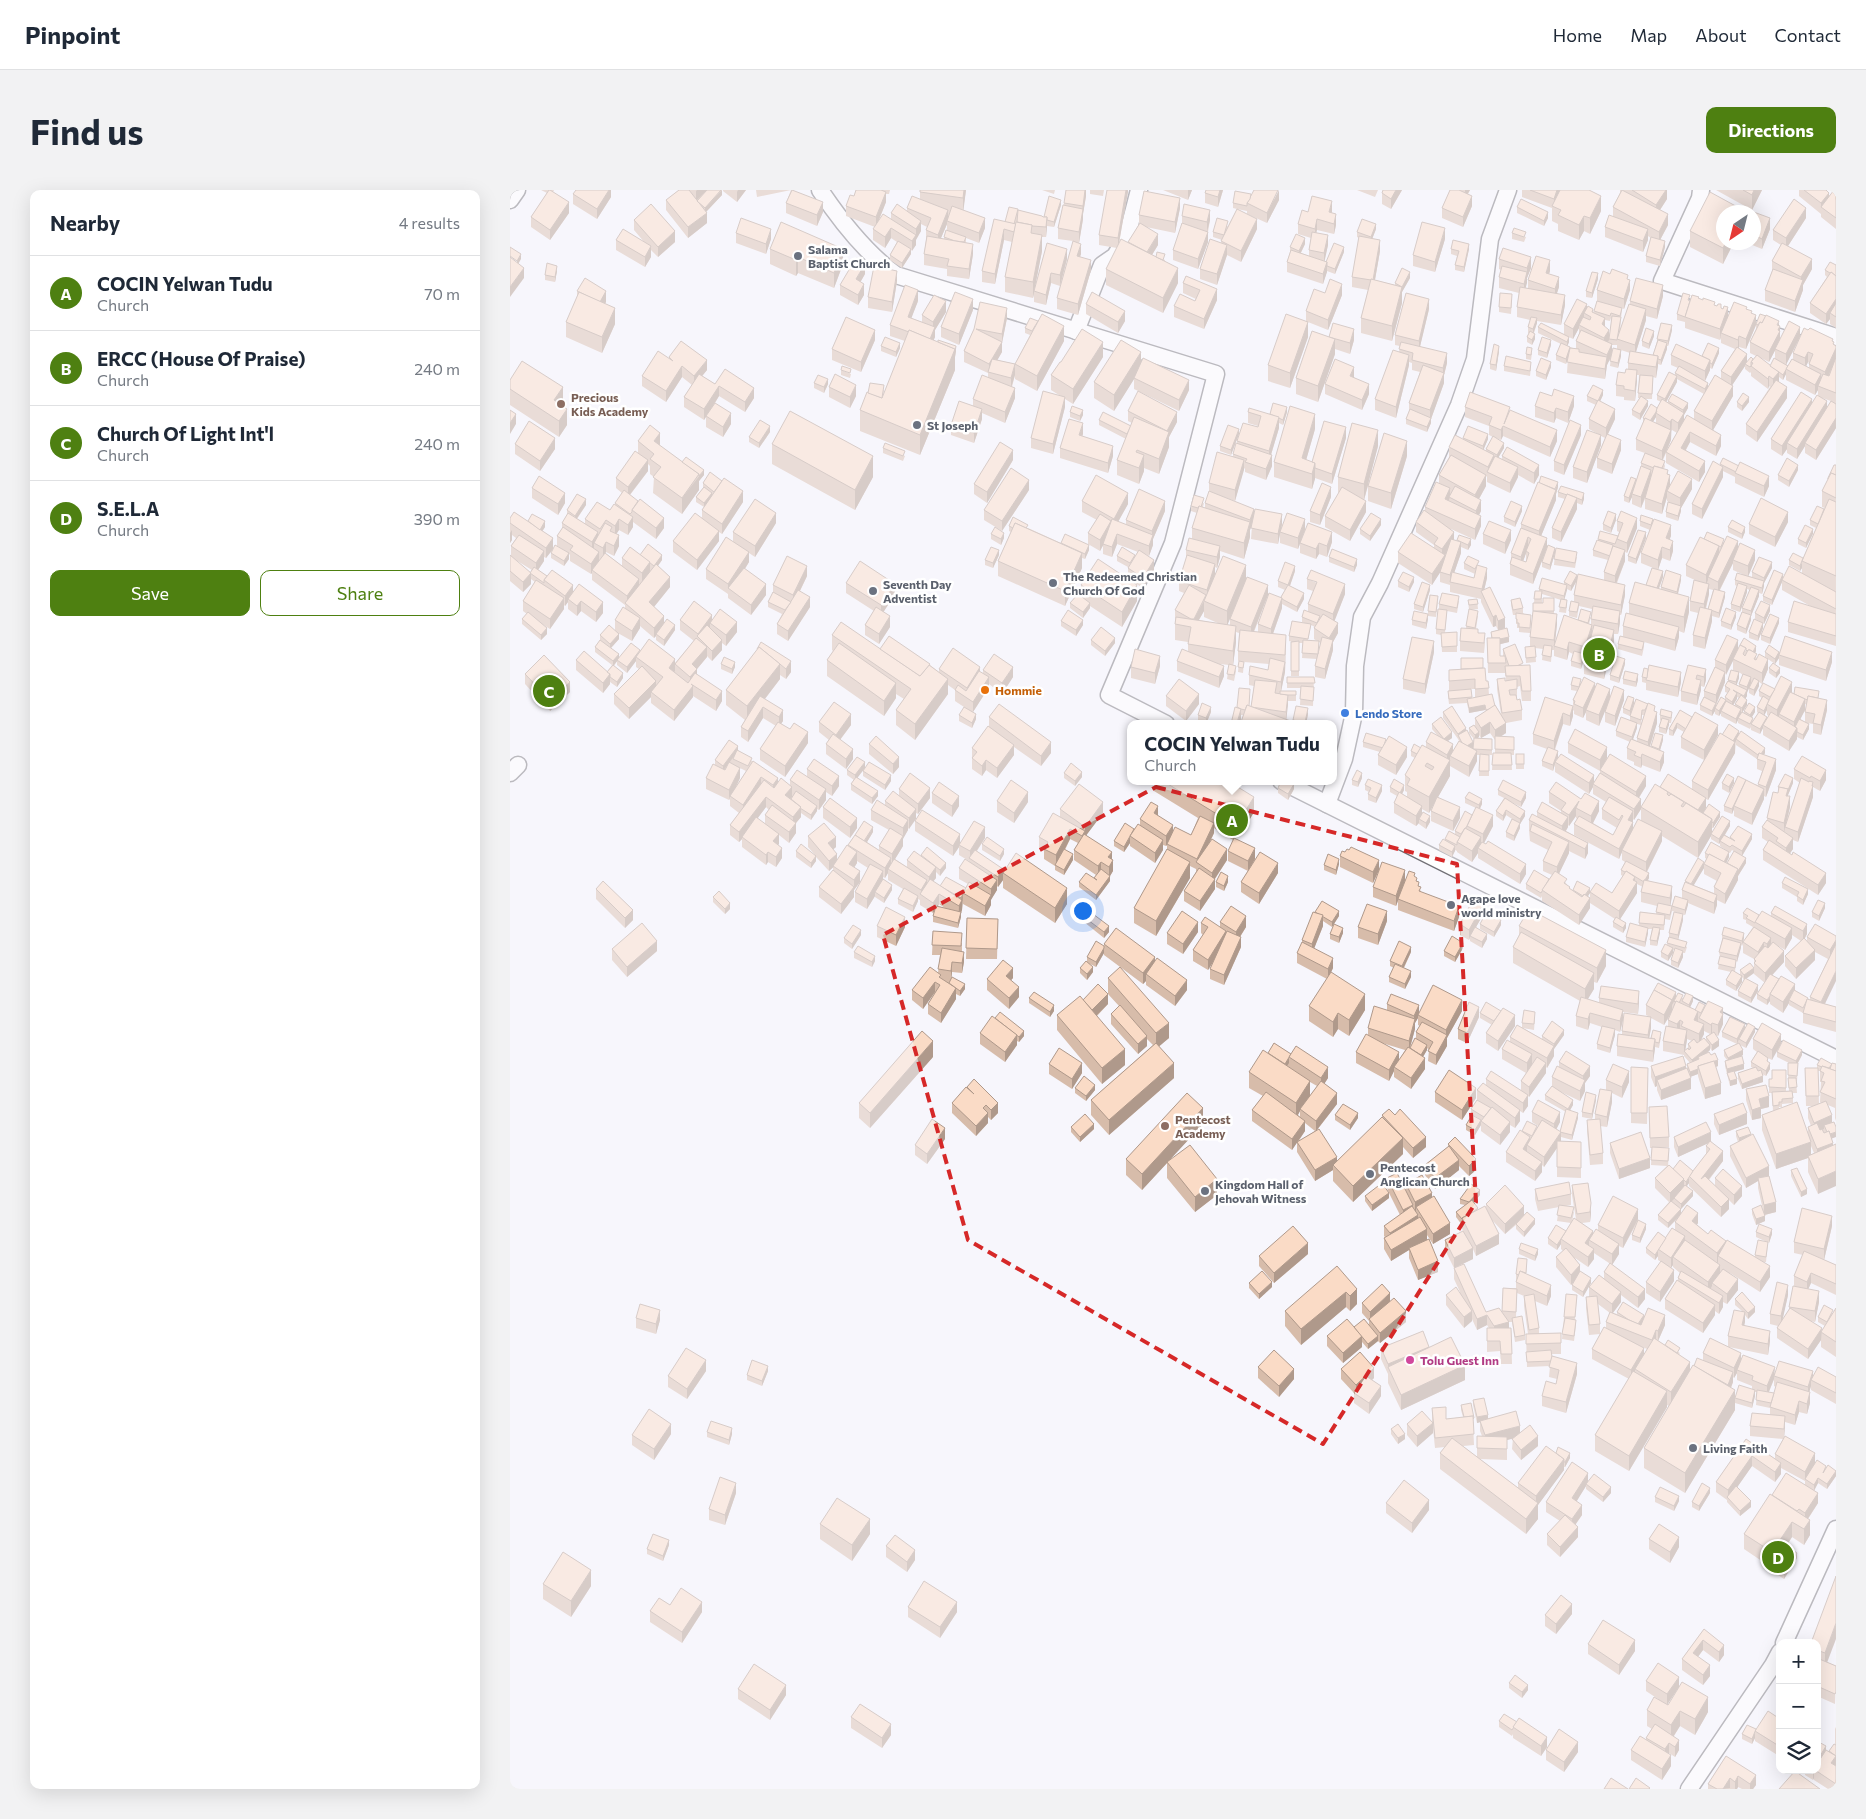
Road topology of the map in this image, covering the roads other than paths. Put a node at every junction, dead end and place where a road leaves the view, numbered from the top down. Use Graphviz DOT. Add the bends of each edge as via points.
graph roads {
  1 [pos="517,190"];
  2 [pos="820,190"];
  3 [pos="1139,190"];
  4 [pos="1508,190"];
  5 [pos="1701,190"];
  6 [pos="510,200"];
  7 [pos="1076,330"];
  8 [pos="1836,337"];
  9 [pos="1158,720"];
  10 [pos="1337,778"];
  11 [pos="1290,785"];
  12 [pos="1334,785"];
  13 [pos="1327,804"];
  14 [pos="1836,1059"];
  15 [pos="1836,1529"];
  16 [pos="1786,1639"];
  17 [pos="1776,1660"];
  18 [pos="1689,1789"];
  1 -- 6 [label="street"];
  2 -- 7 [label="street" via="880,263 896,275"];
  3 -- 7 [label="street" via="1128,236 1115,256 1102,265"];
  4 -- 10 [label="street" via="1490,240 1475,359 1459,405 1362,617 1355,666 1354,713"];
  5 -- 8 [label="street" via="1662,281"];
  7 -- 9 [label="street" via="1216,374 1173,542 1109,695"];
  11 -- 13 [label="street"];
  12 -- 13 [label="street"];
  13 -- 14 [label="street"];
  15 -- 16 [label="street"];
  17 -- 18 [label="street"];
}
